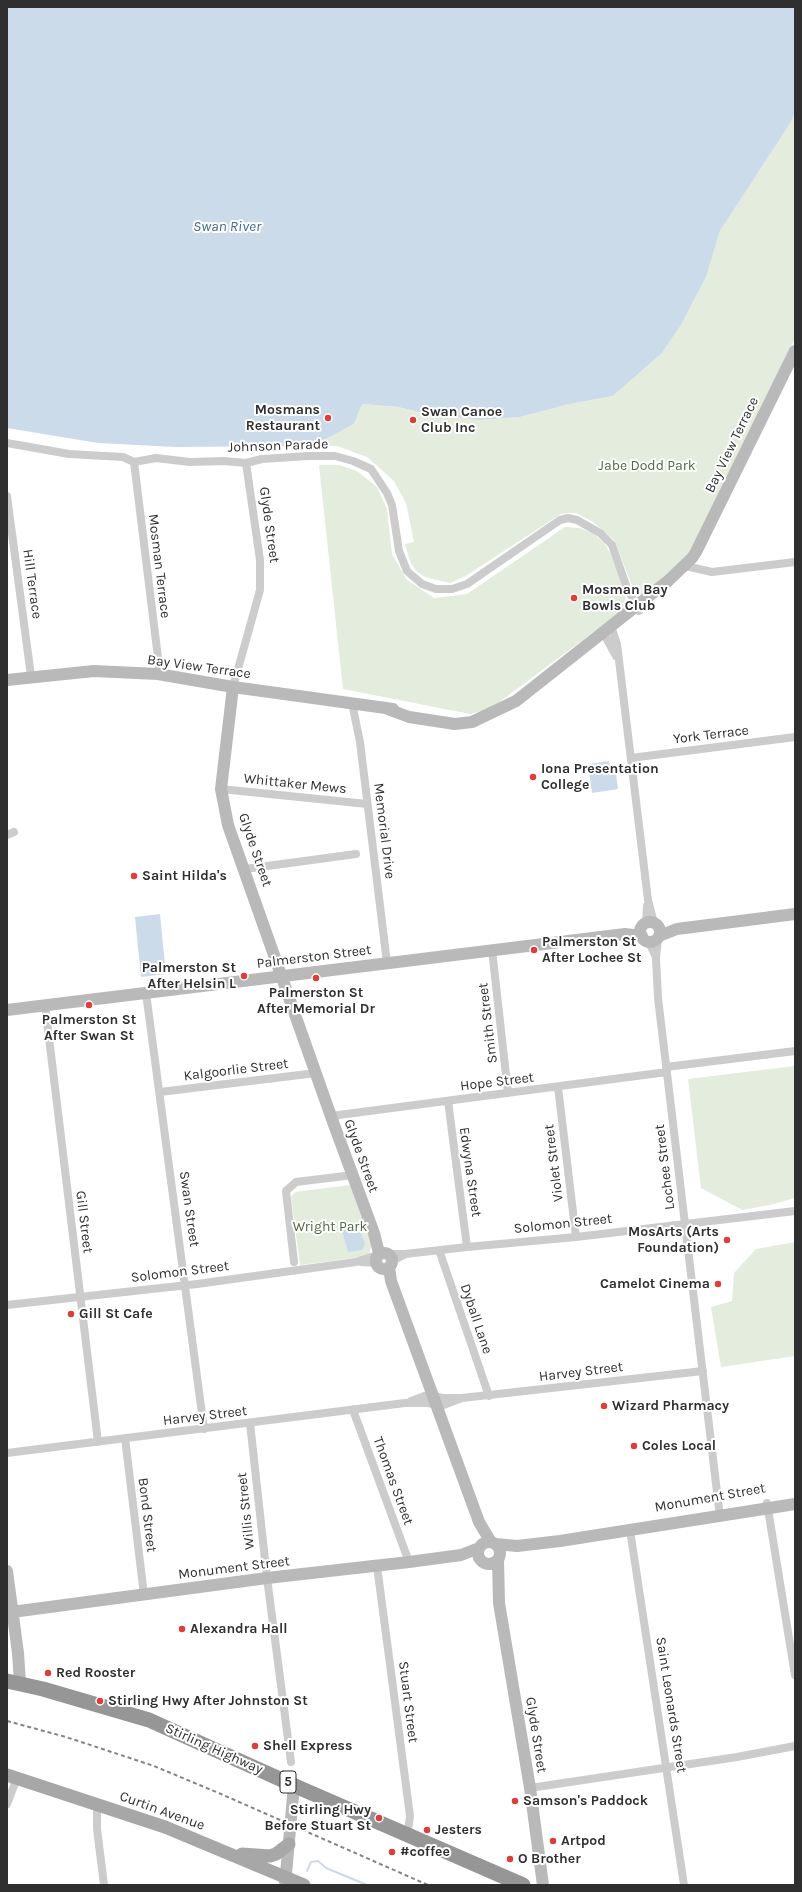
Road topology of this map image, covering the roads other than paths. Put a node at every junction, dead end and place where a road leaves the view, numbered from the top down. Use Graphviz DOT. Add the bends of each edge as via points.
graph roads {
  1 [pos="795,351"];
  2 [pos="7,443"];
  3 [pos="134,462"];
  4 [pos="246,463"];
  5 [pos="7,496"];
  6 [pos="692,562"];
  7 [pos="795,562"];
  8 [pos="641,607"];
  9 [pos="605,633"];
  10 [pos="158,674"];
  11 [pos="31,676"];
  12 [pos="7,680"];
  13 [pos="233,687"];
  14 [pos="352,703"];
  15 [pos="795,737"];
  16 [pos="631,758"];
  17 [pos="221,789"];
  18 [pos="367,804"];
  19 [pos="356,854"];
  20 [pos="245,869"];
  21 [pos="795,914"];
  22 [pos="651,931"];
  23 [pos="492,950"];
  24 [pos="387,963"];
  25 [pos="282,976"];
  26 [pos="146,992"];
  27 [pos="45,1005"];
  28 [pos="7,1010"];
  29 [pos="795,1051"];
  30 [pos="667,1070"];
  31 [pos="316,1073"];
  32 [pos="558,1087"];
  33 [pos="160,1092"];
  34 [pos="508,1093"];
  35 [pos="448,1101"];
  36 [pos="331,1116"];
  37 [pos="353,1175"];
  38 [pos="795,1211"];
  39 [pos="684,1222"];
  40 [pos="576,1236"];
  41 [pos="467,1247"];
  42 [pos="439,1250"];
  43 [pos="384,1259"];
  44 [pos="294,1262"];
  45 [pos="186,1285"];
  46 [pos="81,1297"];
  47 [pos="7,1304"];
  48 [pos="703,1371"];
  49 [pos="489,1396"];
  50 [pos="434,1400"];
  51 [pos="353,1410"];
  52 [pos="250,1423"];
  53 [pos="204,1429"];
  54 [pos="125,1438"];
  55 [pos="98,1442"];
  56 [pos="7,1453"];
  57 [pos="795,1498"];
  58 [pos="795,1504"];
  59 [pos="767,1505"];
  60 [pos="720,1514"];
  61 [pos="630,1530"];
  62 [pos="489,1552"];
  63 [pos="409,1562"];
  64 [pos="377,1566"];
  65 [pos="7,1571"];
  66 [pos="267,1578"];
  67 [pos="144,1595"];
  68 [pos="12,1612"];
  69 [pos="795,1674"];
  70 [pos="11,1684"];
  71 [pos="795,1746"];
  72 [pos="291,1762"];
  73 [pos="667,1766"];
  74 [pos="12,1776"];
  75 [pos="530,1788"];
  76 [pos="297,1791"];
  77 [pos="7,1804"];
  78 [pos="96,1805"];
  79 [pos="407,1838"];
  80 [pos="289,1844"];
  81 [pos="230,1853"];
  82 [pos="288,1882"];
  83 [pos="104,1885"];
  84 [pos="304,1885"];
  85 [pos="502,1885"];
  86 [pos="523,1885"];
  87 [pos="543,1885"];
  88 [pos="684,1885"];
  1 -- 6 [label="street, Bay View Terrace"];
  2 -- 3 [label="street, Johnson Parade" via="69,454 122,457"];
  3 -- 4 [label="street, Johnson Parade" via="156,458 190,462"];
  3 -- 10 [label="street, Mosman Terrace"];
  4 -- 8 [label="street, Johnson Parade" via="262,459 335,456 371,469 392,505 398,551 403,564 422,584 436,589 452,589 467,584 560,520 568,518 586,524 612,545 627,588"];
  4 -- 13 [label="street, Glyde Street" via="260,560 260,590"];
  5 -- 11 [label="street, Hill Terrace"];
  6 -- 7 [label="street" via="712,572"];
  6 -- 8 [label="street, Bay View Terrace"];
  8 -- 9 [label="street, Bay View Terrace"];
  9 -- 14 [label="street, Bay View Terrace" via="516,701 477,714 449,716"];
  9 -- 16 [label="street, Lochee Street" via="617,644"];
  10 -- 11 [label="street, Bay View Terrace" via="94,671"];
  10 -- 13 [label="street, Bay View Terrace"];
  11 -- 12 [label="street, Bay View Terrace"];
  13 -- 14 [label="street, Bay View Terrace"];
  13 -- 17 [label="street, Glyde Street"];
  14 -- 18 [label="street, Memorial Drive" via="360,742"];
  15 -- 16 [label="street, York Terrace"];
  16 -- 22 [label="street, Lochee Street"];
  17 -- 18 [label="street, Whittaker Mews"];
  17 -- 20 [label="street, Glyde Street" via="228,825"];
  18 -- 24 [label="street, Memorial Drive"];
  19 -- 20 [label="street"];
  20 -- 25 [label="street, Glyde Street"];
  21 -- 22 [label="street"];
  22 -- 23 [label="street, Palmerston Street"];
  22 -- 30 [label="street, Lochee Street"];
  23 -- 24 [label="street, Palmerston Street"];
  23 -- 34 [label="street, Smith Street"];
  24 -- 25 [label="street, Palmerston Street"];
  25 -- 26 [label="street, Palmerston Street"];
  25 -- 31 [label="street, Glyde Street"];
  26 -- 27 [label="street, Palmerston Street"];
  26 -- 33 [label="street, Swan Street"];
  27 -- 28 [label="street, Palmerston Street"];
  27 -- 46 [label="street, Gill Street"];
  29 -- 30 [label="street, Hope Street"];
  30 -- 32 [label="street, Hope Street"];
  30 -- 39 [label="street, Lochee Street"];
  31 -- 33 [label="street, Kalgoorlie Street"];
  31 -- 36 [label="street, Glyde Street"];
  32 -- 34 [label="street, Hope Street"];
  32 -- 40 [label="street, Violet Street"];
  33 -- 45 [label="street, Swan Street"];
  34 -- 35 [label="street, Hope Street"];
  35 -- 36 [label="street, Hope Street"];
  35 -- 41 [label="street, Edwyna Street"];
  36 -- 37 [label="street, Glyde Street"];
  37 -- 43 [label="street, Glyde Street"];
  37 -- 44 [label="street" via="296,1182 286,1191"];
  38 -- 39 [label="street, Solomon Street"];
  39 -- 40 [label="street, Solomon Street"];
  39 -- 48 [label="street, Lochee Street"];
  40 -- 41 [label="street, Solomon Street"];
  41 -- 42 [label="street, Solomon Street"];
  42 -- 43 [label="street, Solomon Street"];
  42 -- 49 [label="street, Dyball Lane"];
  43 -- 45 [label="street, Solomon Street"];
  43 -- 50 [label="street, Glyde Street"];
  45 -- 46 [label="street, Solomon Street"];
  45 -- 53 [label="street, Swan Street"];
  46 -- 47 [label="street, Solomon Street"];
  46 -- 55 [label="street, Gill Street"];
  48 -- 49 [label="street, Harvey Street"];
  48 -- 60 [label="street, Lochee Street"];
  49 -- 50 [label="street, Harvey Street" via="462,1398 448,1404"];
  50 -- 51 [label="street, Harvey Street" via="428,1403 405,1403"];
  50 -- 62 [label="street, Glyde Street"];
  51 -- 52 [label="street, Harvey Street"];
  51 -- 63 [label="street, Thomas Street"];
  52 -- 53 [label="street, Harvey Street"];
  52 -- 66 [label="street, Willis Street"];
  53 -- 54 [label="street, Harvey Street"];
  54 -- 55 [label="street, Harvey Street"];
  54 -- 67 [label="street, Bond Street"];
  55 -- 56 [label="street, Harvey Street"];
  57 -- 59 [label="street, Monument Street"];
  58 -- 59 [label="street, Monument Street"];
  59 -- 60 [label="street, Monument Street"];
  59 -- 69 [label="street"];
  60 -- 61 [label="street, Monument Street" via="640,1525"];
  61 -- 62 [label="street, Monument Street"];
  61 -- 73 [label="street, Saint Leonards Street"];
  62 -- 63 [label="street, Monument Street"];
  62 -- 75 [label="street, Glyde Street" via="498,1591"];
  63 -- 64 [label="street, Monument Street"];
  64 -- 66 [label="street, Monument Street"];
  64 -- 79 [label="street, Stuart Street" via="410,1816"];
  65 -- 68 [label="street"];
  66 -- 67 [label="street, Monument Street"];
  66 -- 72 [label="street, Willis Street"];
  67 -- 68 [label="street, Monument Street"];
  68 -- 70 [label="street" via="18,1653"];
  70 -- 76 [label="highway, Stirling Highway / 5" via="49,1690 149,1720"];
  71 -- 73 [label="street"];
  73 -- 75 [label="street"];
  73 -- 88 [label="street, Saint Leonards Street"];
  74 -- 77 [label="street"];
  74 -- 78 [label="main road, Curtin Avenue"];
  75 -- 87 [label="street, Glyde Street"];
  76 -- 79 [label="highway, Stirling Highway / 5"];
  76 -- 80 [label="street"];
  76 -- 82 [label="street"];
  78 -- 81 [label="main road, Curtin Avenue" via="165,1827"];
  78 -- 83 [label="street"];
  79 -- 85 [label="highway, Stirling Highway / 5"];
  79 -- 86 [label="highway, Stirling Highway / 5"];
  80 -- 81 [label="main road" via="270,1856"];
  80 -- 82 [label="street"];
  81 -- 82 [label="main road, Curtin Avenue"];
  82 -- 84 [label="main road, Curtin Avenue"];
}
